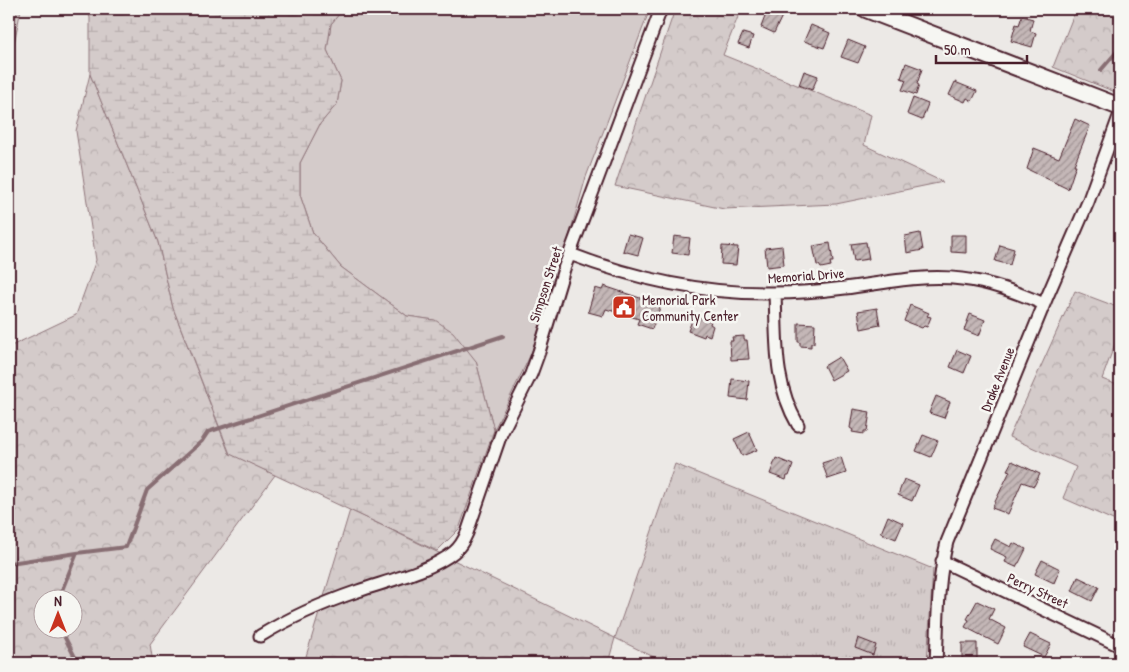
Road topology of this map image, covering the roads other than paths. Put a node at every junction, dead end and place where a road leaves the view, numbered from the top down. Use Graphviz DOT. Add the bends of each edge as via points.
graph roads {
  1 [pos="661,9"];
  2 [pos="866,9"];
  3 [pos="1120,107"];
  4 [pos="1120,114"];
  5 [pos="570,254"];
  6 [pos="775,293"];
  7 [pos="1044,304"];
  8 [pos="798,425"];
  9 [pos="942,561"];
  10 [pos="260,636"];
  11 [pos="1120,646"];
  12 [pos="936,663"];
  1 -- 5 [label="street, Simpson Street"];
  2 -- 3 [label="main road"];
  4 -- 7 [label="street, Drake Avenue" via="1088,202"];
  5 -- 6 [label="street, Memorial Drive" via="670,284"];
  5 -- 10 [label="street, Simpson Street" via="531,374 501,434 467,533 456,551 411,573 298,614"];
  6 -- 7 [label="street, Memorial Drive" via="838,289 911,278 946,278 997,286"];
  6 -- 8 [label="street" via="779,375 784,396"];
  7 -- 9 [label="street, Drake Avenue" via="952,528"];
  9 -- 11 [label="street, Perry Street"];
  9 -- 12 [label="street, Drake Avenue"];
}
